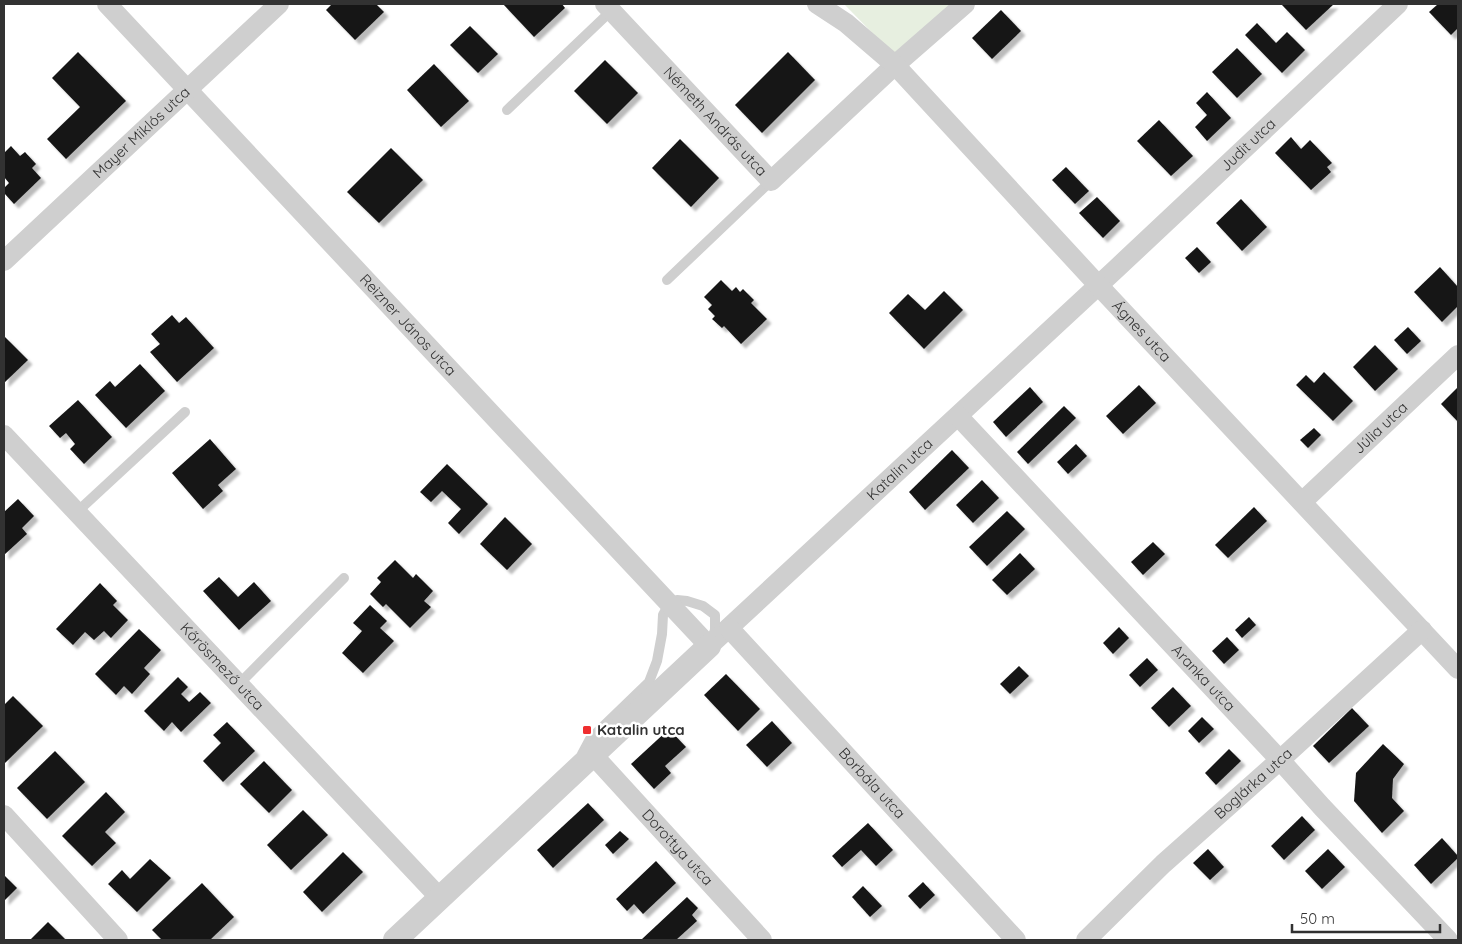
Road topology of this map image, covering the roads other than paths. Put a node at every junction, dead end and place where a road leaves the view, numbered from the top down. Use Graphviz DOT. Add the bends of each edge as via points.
graph roads {
  1 [pos="107,4"];
  2 [pos="279,4"];
  3 [pos="817,4"];
  4 [pos="965,4"];
  5 [pos="1398,4"];
  6 [pos="608,7"];
  7 [pos="895,65"];
  8 [pos="188,90"];
  9 [pos="507,110"];
  10 [pos="771,181"];
  11 [pos="4,261"];
  12 [pos="667,280"];
  13 [pos="1098,285"];
  14 [pos="1458,355"];
  15 [pos="185,412"];
  16 [pos="958,416"];
  17 [pos="4,435"];
  18 [pos="1302,502"];
  19 [pos="76,512"];
  20 [pos="344,578"];
  21 [pos="669,604"];
  22 [pos="728,628"];
  23 [pos="1422,630"];
  24 [pos="709,646"];
  25 [pos="1458,669"];
  26 [pos="239,684"];
  27 [pos="593,755"];
  28 [pos="1280,760"];
  29 [pos="571,776"];
  30 [pos="4,815"];
  31 [pos="440,898"];
  32 [pos="118,940"];
  33 [pos="395,940"];
  34 [pos="762,940"];
  35 [pos="1016,940"];
  36 [pos="1086,940"];
  37 [pos="1448,940"];
  1 -- 8 [label="street, Reizner János utca"];
  2 -- 8 [label="street, Mayer Miklós utca"];
  3 -- 7 [label="street, Ágnes utca" via="846,23"];
  4 -- 7 [label="street, Németh András utca"];
  5 -- 13 [label="street, Judit utca"];
  6 -- 9 [label="lane"];
  6 -- 10 [label="street, Németh András utca"];
  7 -- 10 [label="street, Németh András utca"];
  7 -- 13 [label="street, Ágnes utca"];
  8 -- 11 [label="street, Mayer Miklós utca"];
  8 -- 21 [label="street, Reizner János utca"];
  10 -- 12 [label="lane"];
  13 -- 16 [label="street, Katalin utca"];
  13 -- 18 [label="street, Ágnes utca"];
  14 -- 18 [label="street, Júlia utca"];
  15 -- 19 [label="lane"];
  16 -- 22 [label="street, Katalin utca"];
  16 -- 28 [label="street, Aranka utca"];
  17 -- 19 [label="street, Kőrösmező utca"];
  18 -- 23 [label="street, Ágnes utca"];
  19 -- 26 [label="street, Kőrösmező utca"];
  20 -- 26 [label="lane"];
  21 -- 24 [label="street, Reizner János utca"];
  21 -- 29 [label="lane" via="662,616 657,661 649,682 590,740"];
  22 -- 24 [label="street, Katalin utca"];
  22 -- 35 [label="street, Borbála utca"];
  23 -- 25 [label="street, Ágnes utca"];
  23 -- 28 [label="street, Boglárka utca"];
  24 -- 27 [label="street, Katalin utca"];
  26 -- 31 [label="street, Kőrösmező utca"];
  27 -- 29 [label="street, Katalin utca"];
  27 -- 34 [label="street, Dorottya utca"];
  28 -- 36 [label="street, Boglárka utca" via="1163,864"];
  28 -- 37 [label="street, Aranka utca"];
  29 -- 31 [label="street, Katalin utca"];
  30 -- 32 [label="street"];
  31 -- 33 [label="street, Katalin utca"];
}
